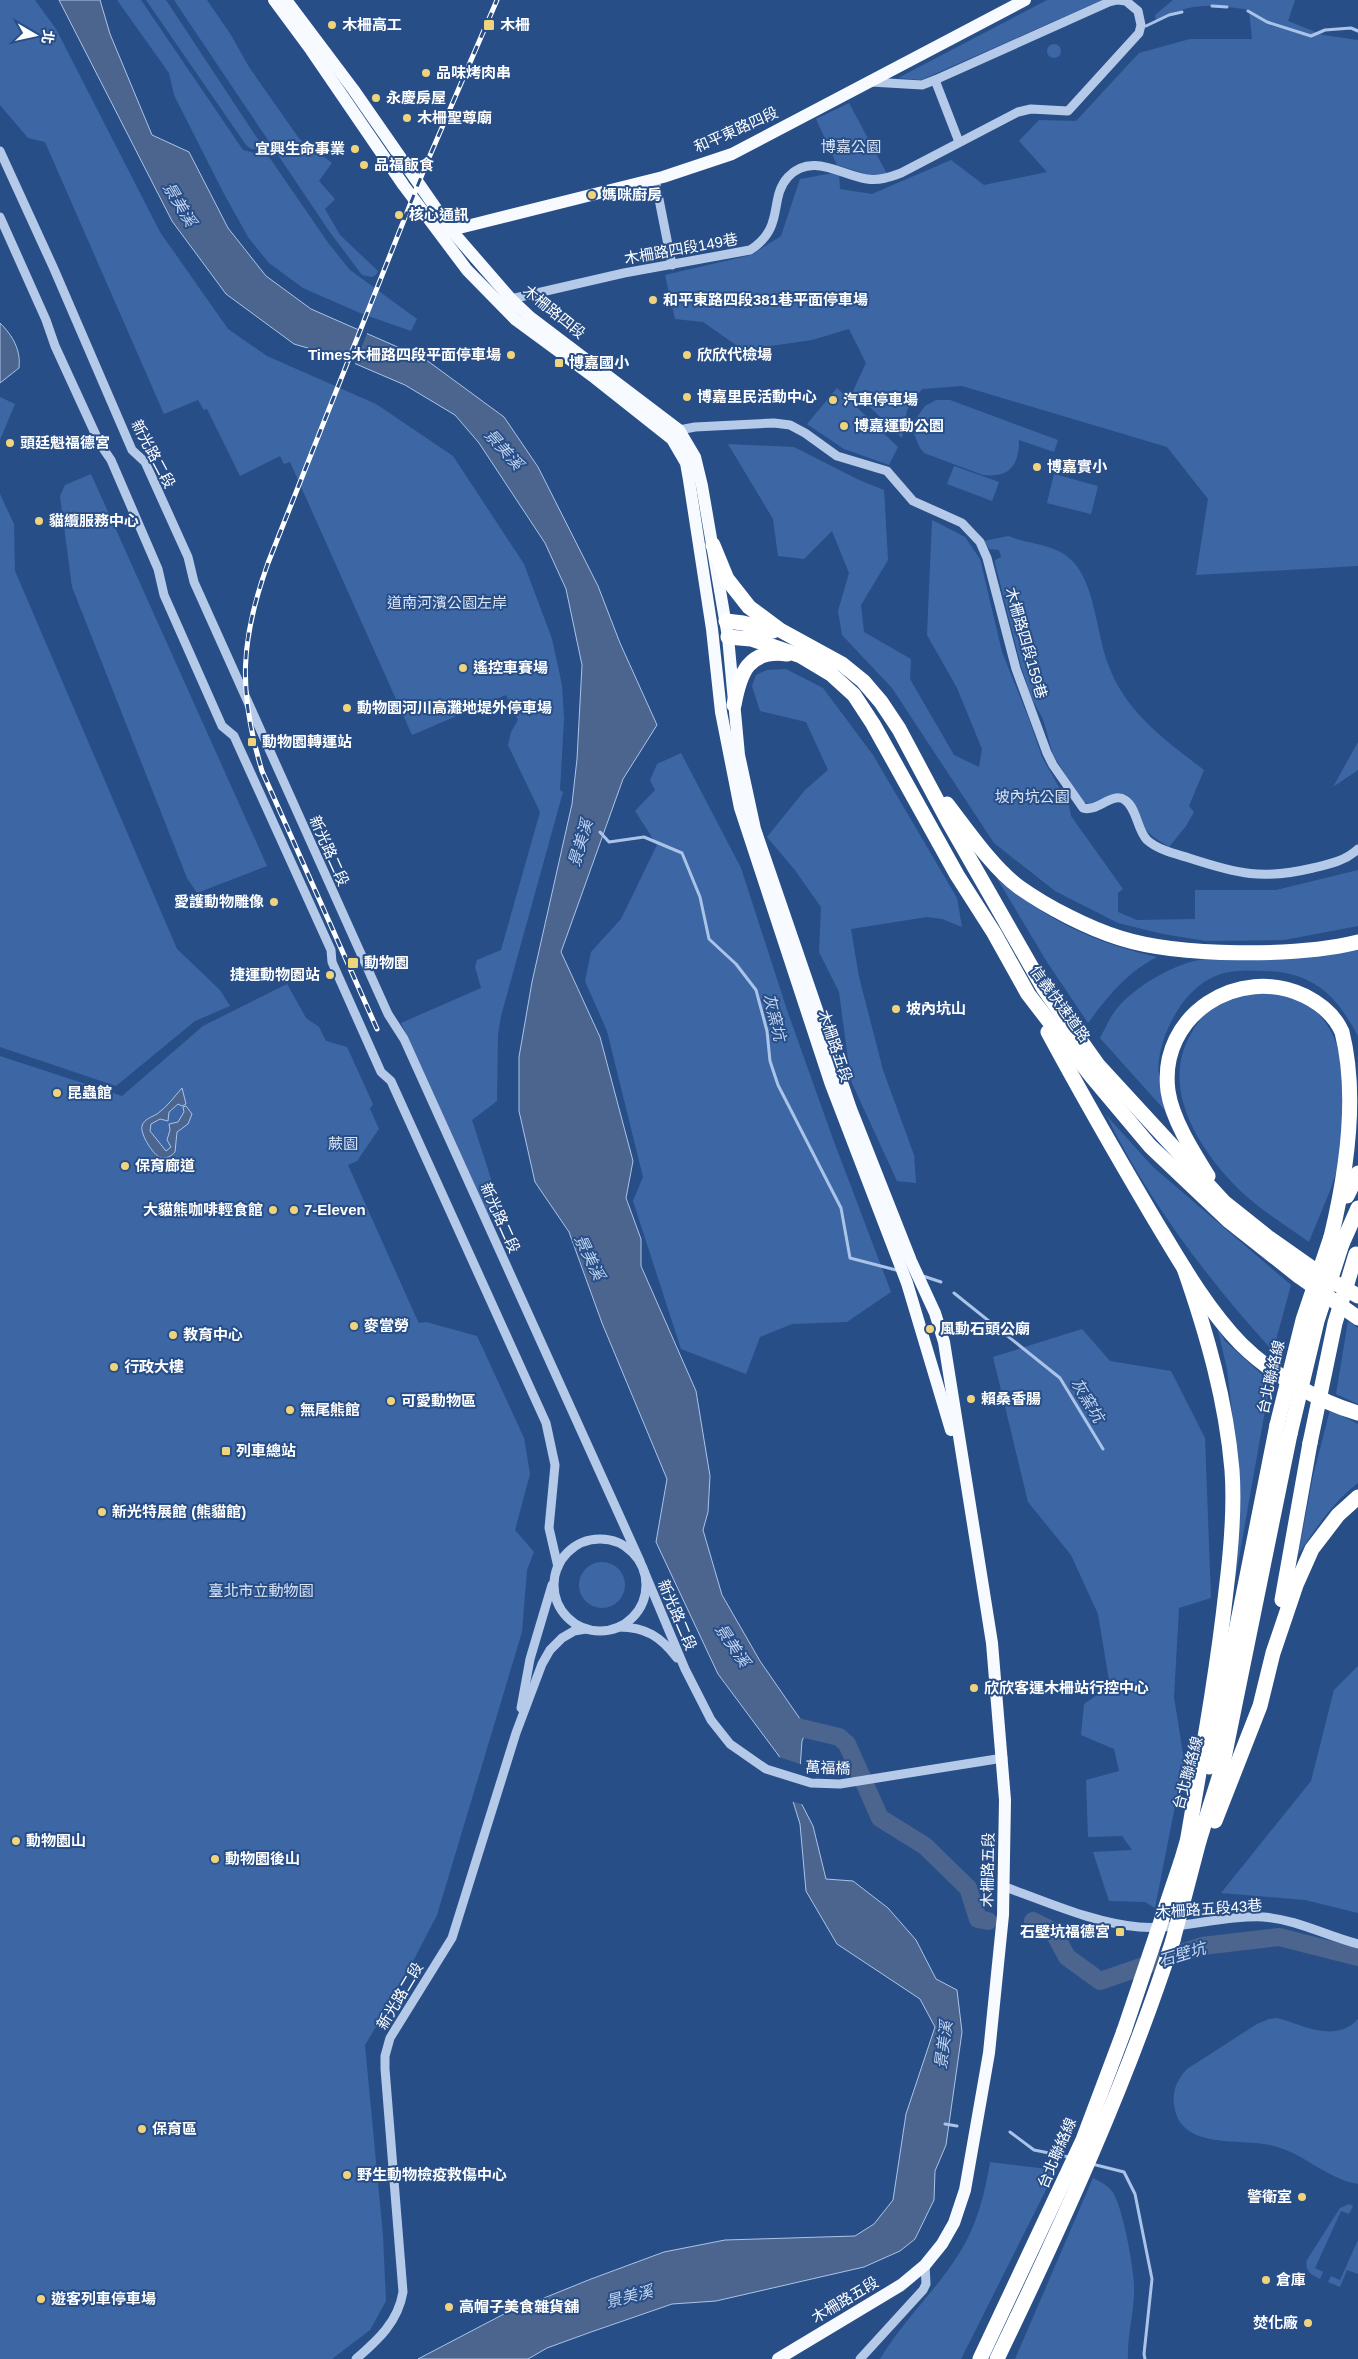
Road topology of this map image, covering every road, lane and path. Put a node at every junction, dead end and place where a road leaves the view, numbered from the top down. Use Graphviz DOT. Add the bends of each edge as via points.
graph roads {
  1 [pos="274,0"];
  2 [pos="286,0"];
  3 [pos="1025,0"];
  4 [pos="1118,0"];
  5 [pos="935,80"];
  6 [pos="869,82"];
  7 [pos="960,142"];
  8 [pos="0,151"];
  9 [pos="391,155"];
  10 [pos="655,179"];
  11 [pos="0,217"];
  12 [pos="446,234"];
  13 [pos="672,264"];
  14 [pos="506,303"];
  15 [pos="676,435"];
  16 [pos="713,544"];
  17 [pos="726,621"];
  18 [pos="712,628"];
  19 [pos="728,637"];
  20 [pos="804,650"];
  21 [pos="734,705"];
  22 [pos="916,763"];
  23 [pos="1358,849"];
  24 [pos="1358,942"];
  25 [pos="1028,994"];
  26 [pos="1358,1173"];
  27 [pos="1358,1208"];
  28 [pos="1269,1238"];
  29 [pos="1336,1241"];
  30 [pos="1357,1252"];
  31 [pos="1184,1268"];
  32 [pos="1358,1296"];
  33 [pos="1358,1318"];
  34 [pos="928,1355"];
  35 [pos="947,1358"];
  36 [pos="1358,1413"];
  37 [pos="962,1466"];
  38 [pos="1358,1497"];
  39 [pos="640,1561"];
  40 [pos="558,1567"];
  41 [pos="644,1571"];
  42 [pos="555,1576"];
  43 [pos="619,1627"];
  44 [pos="586,1629"];
  45 [pos="1273,1653"];
  46 [pos="685,1669"];
  47 [pos="711,1720"];
  48 [pos="516,1733"];
  49 [pos="1003,1758"];
  50 [pos="1198,1841"];
  51 [pos="1005,1887"];
  52 [pos="1358,1944"];
  53 [pos="925,2265"];
  54 [pos="356,2359"];
  55 [pos="778,2359"];
  56 [pos="860,2359"];
  57 [pos="980,2359"];
  58 [pos="997,2359"];
  1 -- 9 [label="main road, 木柵路四段"];
  2 -- 9 [label="main road, 木柵路四段"];
  3 -- 6 [label="main road, 和平東路四段"];
  4 -- 5 [label="street"];
  4 -- 7 [label="street, 木柵路四段149巷" via="1126,1 1138,11 1141,26 1071,110 1031,109 1018,112"];
  5 -- 6 [label="street" via="922,85"];
  5 -- 7 [label="street"];
  6 -- 10 [label="main road, 和平東路四段" via="732,154"];
  7 -- 13 [label="street, 木柵路四段149巷" via="901,173 878,180 819,165 803,168 784,183 771,229 757,245 743,252"];
  8 -- 39 [label="street, 新光路二段" via="132,450 144,462 188,557 194,582 388,1014 404,1039"];
  9 -- 12 [label="main road, 木柵路四段"];
  10 -- 12 [label="main road, 和平東路四段"];
  10 -- 13 [label="street"];
  11 -- 40 [label="street" via="55,346 100,444 111,460 158,569 164,595 222,726 234,736 331,950 332,962 381,1072 395,1090 546,1423 555,1465 549,1528"];
  12 -- 14 [label="main road, 木柵路四段" via="467,270"];
  13 -- 14 [label="street, 木柵路四段149巷"];
  14 -- 15 [label="main road, 木柵路四段" via="525,327"];
  15 -- 16 [label="main road, 木柵路四段" via="695,457"];
  15 -- 18 [label="main road, 木柵路四段" via="686,463"];
  15 -- 23 [label="street, 木柵路四段159巷" via="695,427 790,425 805,432 836,456 887,471 913,501 962,523 972,531 987,558 1016,669 1047,753 1083,808 1096,808 1119,798 1125,799 1142,833 1153,844 1245,874 1274,875 1308,869 1342,860"];
  16 -- 17 [label="main road, 木柵路四段"];
  16 -- 20 [label="highway" via="727,579 749,607"];
  17 -- 18 [label="main road"];
  17 -- 19 [label="main road, 木柵路四段"];
  17 -- 20 [label="highway" via="761,627"];
  18 -- 19 [label="main road"];
  18 -- 34 [label="main road, 木柵路五段" via="728,757 746,831 830,1082 906,1283"];
  19 -- 20 [label="highway"];
  19 -- 21 [label="main road, 木柵路五段"];
  20 -- 21 [label="highway" via="770,654 749,664 738,684"];
  20 -- 22 [label="highway, 信義快速道路" via="842,664 863,681 899,729"];
  20 -- 25 [label="highway, 信義快速道路" via="854,695 873,724"];
  21 -- 35 [label="main road, 木柵路五段" via="742,775 755,829 842,1086 935,1313"];
  22 -- 24 [label="highway" via="978,845 1018,886 1094,929 1147,944 1213,951 1265,952 1336,947"];
  22 -- 28 [label="highway, 信義快速道路" via="1044,989 1085,1050 1224,1202"];
  25 -- 31 [label="highway" via="1096,1121"];
  25 -- 33 [label="highway, 信義快速道路" via="1150,1146 1228,1220 1300,1278"];
  26 -- 29 [label="highway, 台北聯絡線"];
  27 -- 29 [label="highway, 台北聯絡線"];
  28 -- 29 [label="highway" via="1211,1180 1189,1146 1168,1091 1172,1049 1182,1029 1198,1010 1220,996 1242,988 1266,985 1291,989 1316,1002 1338,1024 1349,1056 1353,1111 1351,1145"];
  28 -- 32 [label="highway, 信義快速道路"];
  29 -- 50 [label="highway, 台北聯絡線, bridge" via="1303,1320 1222,1768"];
  30 -- 45 [label="highway, bridge" via="1331,1340"];
  31 -- 36 [label="highway" via="1241,1344 1273,1370 1314,1394"];
  31 -- 50 [label="highway" via="1211,1351 1228,1432 1232,1472 1232,1514 1222,1626"];
  34 -- 35 [label="main road"];
  34 -- 37 [label="main road, 木柵路五段"];
  35 -- 37 [label="main road, 木柵路五段"];
  37 -- 49 [label="main road, 木柵路五段" via="992,1644"];
  38 -- 45 [label="highway" via="1338,1515 1312,1548"];
  39 -- 40 [label="street" via="621,1544 597,1539 587,1540 569,1550"];
  39 -- 41 [label="street"];
  40 -- 42 [label="street"];
  41 -- 43 [label="street" via="646,1582 642,1604"];
  41 -- 46 [label="street, 新光路二段"];
  42 -- 44 [label="street" via="555,1593 560,1609"];
  42 -- 48 [label="street, 新光路二段" via="530,1659"];
  43 -- 44 [label="street"];
  43 -- 46 [label="street, 新光路二段" via="652,1633"];
  44 -- 48 [label="street, 新光路二段" via="568,1634 550,1650"];
  45 -- 50 [label="highway" via="1260,1706"];
  46 -- 47 [label="street, 新光路二段"];
  47 -- 49 [label="street, 萬福橋" via="730,1744 755,1762 781,1775 810,1783 860,1782"];
  48 -- 54 [label="street, 新光路二段" via="452,1938 387,2044 385,2069 403,2292 400,2306 387,2330"];
  49 -- 51 [label="main road, 木柵路五段"];
  50 -- 57 [label="highway, 台北聯絡線, bridge" via="1181,1862 1083,2140"];
  50 -- 58 [label="highway, 台北聯絡線, bridge" via="1173,1940 1139,2036 1070,2205"];
  51 -- 52 [label="street, 木柵路五段43巷" via="1119,1924 1173,1927 1264,1917"];
  51 -- 53 [label="main road, 木柵路五段" via="991,2044 965,2190 948,2234"];
  53 -- 55 [label="main road, 木柵路五段" via="884,2296"];
  53 -- 56 [label="street" via="924,2290"];
}
